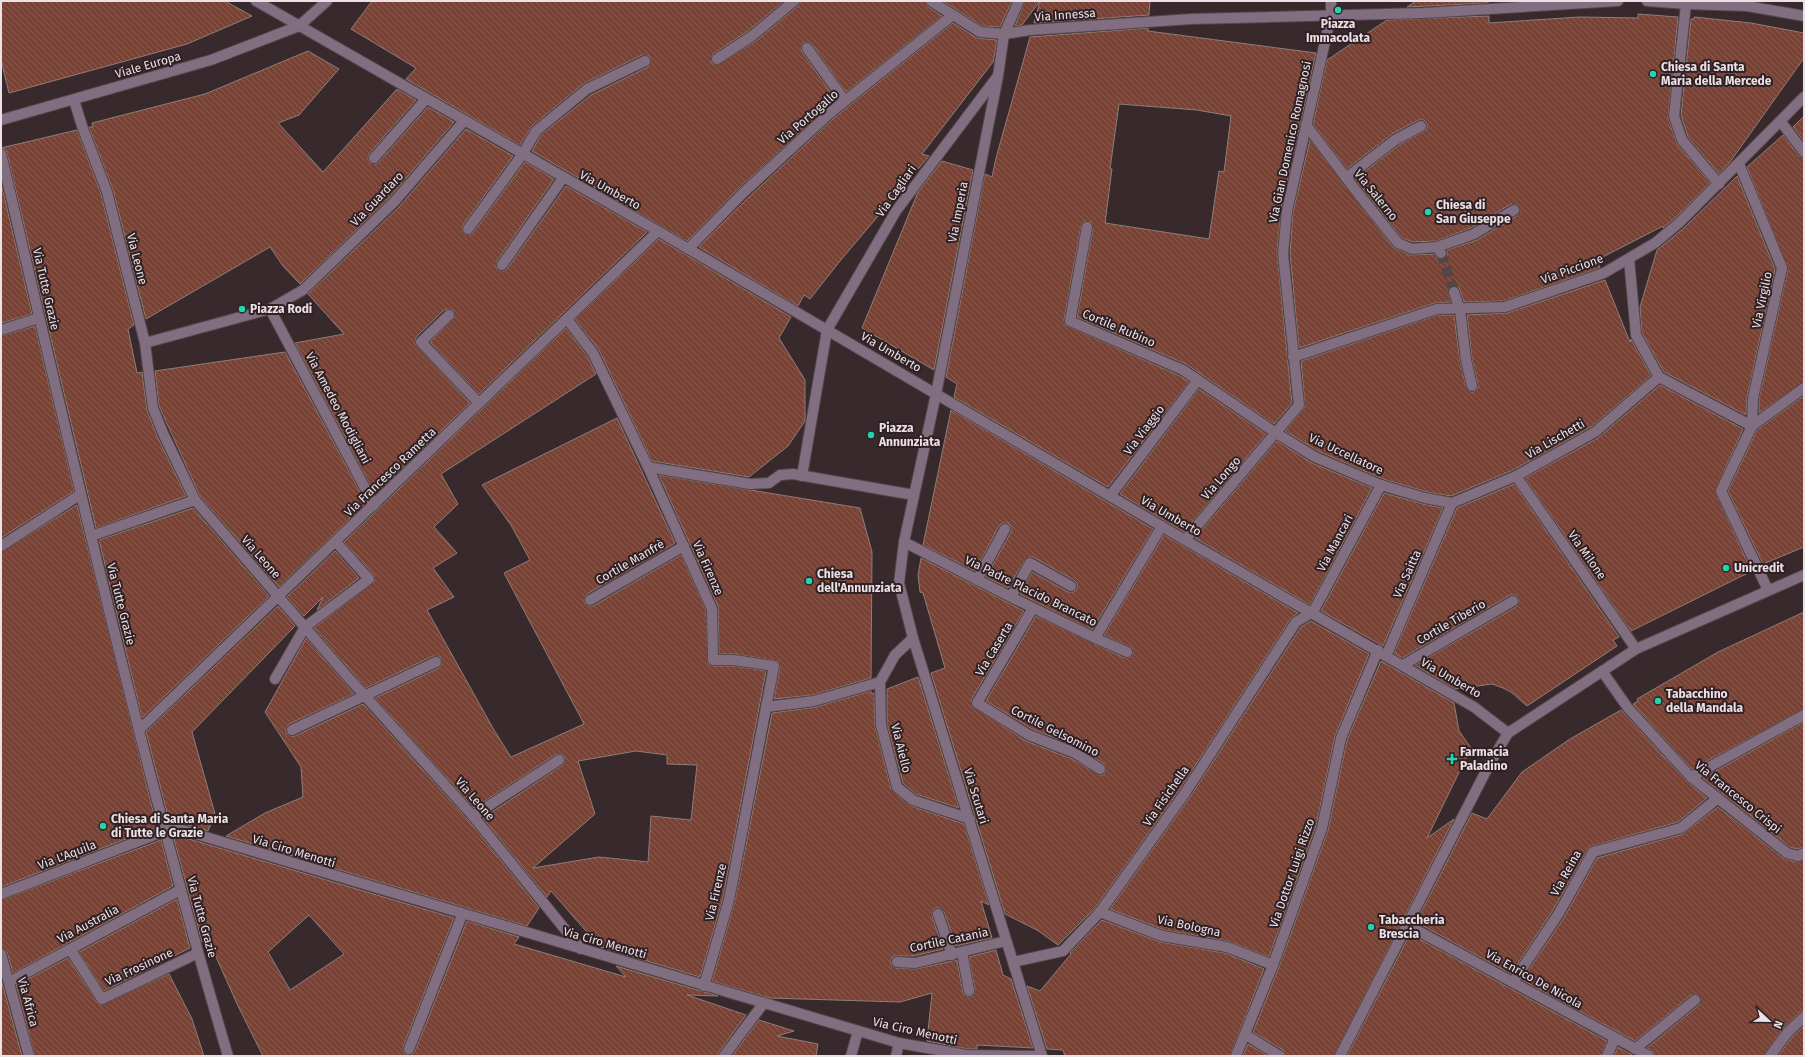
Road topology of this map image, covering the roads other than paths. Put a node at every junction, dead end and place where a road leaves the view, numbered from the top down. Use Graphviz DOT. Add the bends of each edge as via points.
graph roads {
  1 [pos="256,1"];
  2 [pos="328,1"];
  3 [pos="794,1"];
  4 [pos="931,1"];
  5 [pos="1019,1"];
  6 [pos="1331,1"];
  7 [pos="1618,1"];
  8 [pos="1647,1"];
  9 [pos="1686,4"];
  10 [pos="953,15"];
  11 [pos="1331,15"];
  12 [pos="1804,16"];
  13 [pos="299,26"];
  14 [pos="1004,34"];
  15 [pos="807,48"];
  16 [pos="717,59"];
  17 [pos="645,61"];
  18 [pos="998,76"];
  19 [pos="1804,97"];
  20 [pos="426,99"];
  21 [pos="74,100"];
  22 [pos="846,101"];
  23 [pos="1,120"];
  24 [pos="464,121"];
  25 [pos="1781,122"];
  26 [pos="1306,125"];
  27 [pos="1421,126"];
  28 [pos="1804,152"];
  29 [pos="1,154"];
  30 [pos="522,155"];
  31 [pos="374,158"];
  32 [pos="1739,164"];
  33 [pos="564,178"];
  34 [pos="1346,178"];
  35 [pos="1719,184"];
  36 [pos="1514,210"];
  37 [pos="1087,227"];
  38 [pos="468,229"];
  39 [pos="658,231"];
  40 [pos="688,249"];
  41 [pos="1629,259"];
  42 [pos="502,265"];
  43 [pos="1454,292"];
  44 [pos="270,309"];
  45 [pos="1460,310"];
  46 [pos="449,315"];
  47 [pos="40,318"];
  48 [pos="568,319"];
  49 [pos="1,330"];
  50 [pos="827,330"];
  51 [pos="145,344"];
  52 [pos="1293,357"];
  53 [pos="1659,377"];
  54 [pos="1198,380"];
  55 [pos="1472,386"];
  56 [pos="1804,388"];
  57 [pos="936,394"];
  58 [pos="479,403"];
  59 [pos="1752,426"];
  60 [pos="1276,434"];
  61 [pos="648,467"];
  62 [pos="802,476"];
  63 [pos="1516,476"];
  64 [pos="1381,485"];
  65 [pos="81,494"];
  66 [pos="914,495"];
  67 [pos="1110,496"];
  68 [pos="195,500"];
  69 [pos="1452,503"];
  70 [pos="374,505"];
  71 [pos="1162,526"];
  72 [pos="1005,529"];
  73 [pos="91,536"];
  74 [pos="1185,540"];
  75 [pos="336,542"];
  76 [pos="904,542"];
  77 [pos="1,546"];
  78 [pos="684,546"];
  79 [pos="1804,575"];
  80 [pos="977,580"];
  81 [pos="1071,586"];
  82 [pos="1768,590"];
  83 [pos="278,597"];
  84 [pos="1011,597"];
  85 [pos="590,600"];
  86 [pos="1513,601"];
  87 [pos="1033,608"];
  88 [pos="1313,612"];
  89 [pos="305,628"];
  90 [pos="913,638"];
  91 [pos="1095,638"];
  92 [pos="1636,649"];
  93 [pos="1127,652"];
  94 [pos="1382,653"];
  95 [pos="436,662"];
  96 [pos="1403,666"];
  97 [pos="1602,671"];
  98 [pos="275,679"];
  99 [pos="880,682"];
  100 [pos="364,695"];
  101 [pos="977,703"];
  102 [pos="766,707"];
  103 [pos="1804,715"];
  104 [pos="139,730"];
  105 [pos="292,730"];
  106 [pos="1508,733"];
  107 [pos="559,760"];
  108 [pos="1100,769"];
  109 [pos="1691,777"];
  110 [pos="1718,798"];
  111 [pos="473,816"];
  112 [pos="970,819"];
  113 [pos="165,831"];
  114 [pos="1804,853"];
  115 [pos="180,890"];
  116 [pos="1,894"];
  117 [pos="1100,912"];
  118 [pos="938,914"];
  119 [pos="462,915"];
  120 [pos="1407,925"];
  121 [pos="1006,941"];
  122 [pos="70,949"];
  123 [pos="581,949"];
  124 [pos="962,952"];
  125 [pos="198,953"];
  126 [pos="1,954"];
  127 [pos="952,955"];
  128 [pos="897,962"];
  129 [pos="1013,962"];
  130 [pos="1273,965"];
  131 [pos="8,982"];
  132 [pos="1513,982"];
  133 [pos="704,986"];
  134 [pos="969,991"];
  135 [pos="1695,1000"];
  136 [pos="763,1004"];
  137 [pos="1804,1017"];
  138 [pos="858,1031"];
  139 [pos="1246,1036"];
  140 [pos="1615,1038"];
  141 [pos="899,1043"];
  142 [pos="409,1049"];
  143 [pos="1635,1049"];
  144 [pos="29,1056"];
  145 [pos="228,1056"];
  146 [pos="724,1056"];
  147 [pos="851,1056"];
  148 [pos="896,1056"];
  149 [pos="1041,1056"];
  150 [pos="1236,1056"];
  151 [pos="1280,1056"];
  152 [pos="1340,1056"];
  153 [pos="1607,1056"];
  154 [pos="1649,1056"];
  155 [pos="1770,1056"];
  1 -- 13 [label="street, Via Umberto"];
  2 -- 13 [label="street"];
  3 -- 16 [label="street" via="752,36"];
  4 -- 10 [label="street, Via Innessa"];
  5 -- 14 [label="street, Via Imperia"];
  6 -- 11 [label="street, Via Gian Domenico Romagnosi"];
  7 -- 11 [label="street, Via Innessa" via="1424,13"];
  8 -- 9 [label="street"];
  9 -- 12 [label="street" via="1747,6"];
  9 -- 35 [label="street" via="1674,116 1682,140"];
  10 -- 14 [label="street, Via Innessa" via="980,32"];
  10 -- 22 [label="street, Via Portogallo"];
  11 -- 14 [label="street, Via Innessa" via="1191,19"];
  11 -- 26 [label="street, Via Gian Domenico Romagnosi"];
  13 -- 20 [label="street, Via Umberto"];
  13 -- 21 [label="street, Viale Europa" via="211,60"];
  14 -- 18 [label="street, Via Imperia"];
  15 -- 22 [label="street"];
  17 -- 30 [label="street" via="588,89 536,131"];
  18 -- 50 [label="street, Via Cagliari" via="896,211"];
  18 -- 57 [label="street, Via Imperia"];
  19 -- 25 [label="street, Via Piccione"];
  20 -- 24 [label="street, Via Umberto"];
  20 -- 31 [label="street"];
  21 -- 23 [label="street, Viale Europa"];
  21 -- 51 [label="street, Via Leone" via="107,192"];
  22 -- 40 [label="street, Via Portogallo" via="744,192"];
  24 -- 30 [label="street, Via Umberto"];
  24 -- 44 [label="street, Via Guardaro" via="394,202 303,290"];
  25 -- 28 [label="street"];
  25 -- 32 [label="street, Via Piccione"];
  26 -- 34 [label="street, Via Salerno"];
  26 -- 52 [label="street, Via Gian Domenico Romagnosi" via="1287,211 1283,254"];
  27 -- 34 [label="street" via="1395,140"];
  29 -- 47 [label="street, Via Tutte Grazie"];
  30 -- 33 [label="street, Via Umberto"];
  30 -- 38 [label="street"];
  32 -- 35 [label="street, Via Piccione"];
  32 -- 59 [label="street, Via Virgilio" via="1782,268 1753,398"];
  33 -- 39 [label="street, Via Umberto"];
  33 -- 42 [label="street"];
  34 -- 36 [label="street, Via Salerno" via="1398,243 1412,249 1439,250 1474,234"];
  35 -- 41 [label="street, Via Piccione" via="1679,223"];
  37 -- 54 [label="street, Cortile Rubino" via="1070,321 1183,370"];
  39 -- 40 [label="street, Via Umberto"];
  39 -- 48 [label="street, Via Francesco Rametta"];
  40 -- 50 [label="street, Via Umberto"];
  41 -- 45 [label="street, Via Piccione" via="1604,273 1505,307"];
  41 -- 53 [label="street" via="1636,335"];
  43 -- 45 [label="street"];
  44 -- 51 [label="street, Via Guardaro"];
  44 -- 70 [label="street, Via Amedeo Modigliani"];
  45 -- 52 [label="street, Via Piccione" via="1436,309"];
  45 -- 55 [label="street"];
  46 -- 58 [label="street" via="421,342"];
  47 -- 49 [label="street"];
  47 -- 65 [label="street, Via Tutte Grazie"];
  48 -- 58 [label="street, Via Francesco Rametta"];
  48 -- 61 [label="street, Via Firenze" via="593,353"];
  50 -- 57 [label="street, Via Umberto"];
  50 -- 62 [label="street"];
  51 -- 68 [label="street, Via Leone" via="153,408"];
  52 -- 60 [label="street, Via Gian Domenico Romagnosi" via="1299,405"];
  53 -- 59 [label="street"];
  53 -- 63 [label="street, Via Lischetti" via="1595,432"];
  54 -- 60 [label="street, Via Uccellatore"];
  54 -- 67 [label="street, Via Viaggio"];
  56 -- 59 [label="street"];
  57 -- 66 [label="street, Via Imperia"];
  57 -- 67 [label="street, Via Umberto"];
  58 -- 70 [label="street, Via Francesco Rametta"];
  59 -- 82 [label="street" via="1721,491"];
  60 -- 64 [label="street, Via Uccellatore" via="1315,457"];
  60 -- 74 [label="street, Via Longo"];
  61 -- 62 [label="street" via="750,484 769,483 780,475"];
  61 -- 78 [label="street, Via Firenze"];
  62 -- 66 [label="street"];
  63 -- 69 [label="street, Via Lischetti"];
  63 -- 92 [label="street, Via Milone"];
  64 -- 69 [label="street, Via Uccellatore"];
  64 -- 88 [label="street, Via Mancari"];
  65 -- 73 [label="street, Via Tutte Grazie"];
  65 -- 77 [label="street"];
  66 -- 76 [label="street, Via Scutari"];
  67 -- 71 [label="street, Via Umberto"];
  68 -- 73 [label="street"];
  68 -- 83 [label="street, Via Leone"];
  69 -- 94 [label="street, Via Saitta"];
  70 -- 75 [label="street, Via Francesco Rametta"];
  71 -- 74 [label="street, Via Umberto"];
  71 -- 91 [label="street, Via Padre Placido Brancato"];
  72 -- 80 [label="street"];
  73 -- 104 [label="street, Via Tutte Grazie"];
  74 -- 88 [label="street, Via Umberto"];
  75 -- 83 [label="street, Via Francesco Rametta"];
  75 -- 89 [label="street" via="369,579"];
  76 -- 80 [label="street, Via Padre Placido Brancato"];
  76 -- 90 [label="street, Via Scutari" via="899,583"];
  78 -- 85 [label="street, Cortile Manfrè"];
  78 -- 102 [label="street, Via Firenze" via="712,609 713,660 734,660 774,666"];
  79 -- 82 [label="street"];
  80 -- 84 [label="street, Via Padre Placido Brancato"];
  81 -- 84 [label="street" via="1030,563"];
  82 -- 92 [label="street"];
  83 -- 89 [label="street, Via Leone"];
  83 -- 104 [label="street, Via Francesco Rametta"];
  84 -- 87 [label="street, Via Padre Placido Brancato"];
  86 -- 96 [label="street, Cortile Tiberio"];
  87 -- 91 [label="street, Via Padre Placido Brancato"];
  87 -- 101 [label="street, Via Caserta"];
  88 -- 94 [label="street, Via Umberto"];
  88 -- 117 [label="street, Via Fisichella" via="1296,622 1185,793"];
  89 -- 98 [label="street"];
  89 -- 100 [label="street, Via Leone"];
  90 -- 99 [label="street" via="895,655"];
  90 -- 112 [label="street, Via Scutari"];
  91 -- 93 [label="street"];
  92 -- 97 [label="street"];
  94 -- 96 [label="street, Via Umberto"];
  94 -- 130 [label="street, Via Dottor Luigi Rizzo" via="1341,738 1322,828"];
  95 -- 100 [label="street"];
  96 -- 106 [label="street, Via Umberto" via="1474,706"];
  97 -- 106 [label="street"];
  97 -- 109 [label="street, Via Francesco Crispi" via="1628,708"];
  99 -- 102 [label="street" via="814,701"];
  99 -- 112 [label="street, Via Aiello" via="881,725 897,787 913,800"];
  100 -- 105 [label="street"];
  100 -- 111 [label="street, Via Leone"];
  101 -- 108 [label="street, Cortile Gelsomino" via="1029,735 1075,753"];
  102 -- 133 [label="street, Via Firenze" via="729,900"];
  103 -- 109 [label="street"];
  104 -- 113 [label="street, Via Tutte Grazie"];
  106 -- 120 [label="street"];
  107 -- 111 [label="street"];
  109 -- 110 [label="street, Via Francesco Crispi"];
  110 -- 114 [label="street, Via Francesco Crispi" via="1787,853 1798,856"];
  110 -- 132 [label="street, Via Reina" via="1681,828 1593,852 1559,913"];
  111 -- 123 [label="street, Via Leone"];
  112 -- 121 [label="street, Via Scutari"];
  113 -- 115 [label="street, Via Tutte Grazie"];
  113 -- 116 [label="street, Via L'Aquila"];
  113 -- 119 [label="street, Via Ciro Menotti" via="179,830"];
  115 -- 122 [label="street, Via Australia"];
  115 -- 125 [label="street, Via Tutte Grazie"];
  117 -- 129 [label="street, Via Fisichella" via="1063,951"];
  117 -- 130 [label="street, Via Bologna" via="1162,936 1227,947"];
  118 -- 127 [label="street"];
  119 -- 123 [label="street, Via Ciro Menotti"];
  119 -- 142 [label="street"];
  120 -- 132 [label="street, Via Enrico De Nicola"];
  120 -- 152 [label="street"];
  121 -- 124 [label="street, Cortile Catania"];
  121 -- 129 [label="street, Via Scutari"];
  122 -- 125 [label="street, Via Frosinone" via="102,999"];
  122 -- 131 [label="street, Via Australia"];
  123 -- 133 [label="street, Via Ciro Menotti"];
  124 -- 127 [label="street, Cortile Catania"];
  124 -- 134 [label="street"];
  125 -- 145 [label="street, Via Tutte Grazie"];
  126 -- 131 [label="street, Via Africa"];
  127 -- 128 [label="street, Cortile Catania" via="915,964"];
  129 -- 149 [label="street, Via Scutari"];
  130 -- 139 [label="street, Via Dottor Luigi Rizzo"];
  131 -- 144 [label="street, Via Africa"];
  132 -- 140 [label="street, Via Enrico De Nicola"];
  133 -- 136 [label="street, Via Ciro Menotti"];
  135 -- 143 [label="street"];
  136 -- 138 [label="street, Via Ciro Menotti"];
  136 -- 146 [label="street"];
  137 -- 155 [label="street" via="1788,1032"];
  138 -- 141 [label="street, Via Ciro Menotti"];
  138 -- 147 [label="street"];
  139 -- 150 [label="street, Via Dottor Luigi Rizzo"];
  139 -- 151 [label="street"];
  140 -- 143 [label="street, Via Enrico De Nicola"];
  140 -- 153 [label="street"];
  141 -- 148 [label="street"];
  141 -- 149 [label="street, Via Ciro Menotti" via="966,1055"];
  143 -- 154 [label="street, Via Enrico De Nicola"];
}
